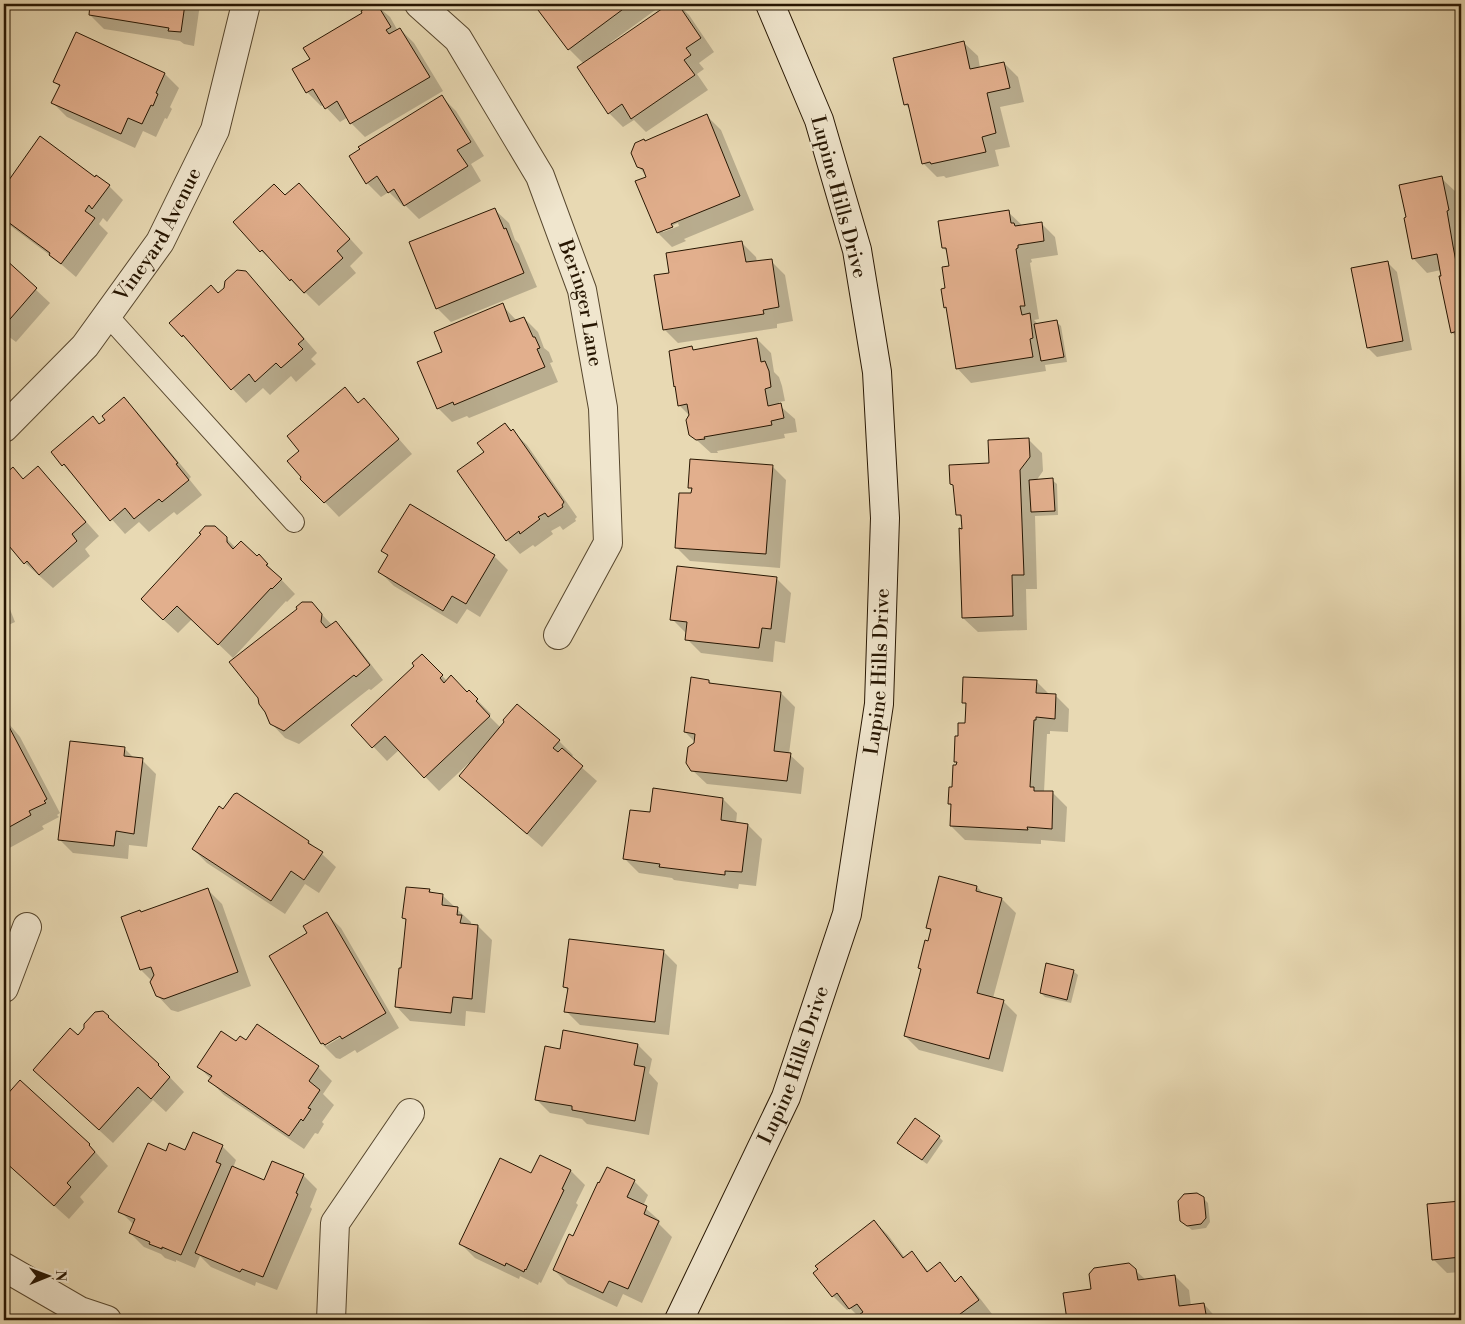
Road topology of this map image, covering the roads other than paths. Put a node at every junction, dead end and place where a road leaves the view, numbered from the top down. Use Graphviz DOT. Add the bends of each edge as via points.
graph roads {
  1 [pos="246,4"];
  2 [pos="418,4"];
  3 [pos="770,4"];
  4 [pos="107,315"];
  5 [pos="4,428"];
  6 [pos="294,522"];
  7 [pos="558,635"];
  8 [pos="27,927"];
  9 [pos="4,988"];
  10 [pos="410,1113"];
  11 [pos="4,1268"];
  12 [pos="107,1320"];
  13 [pos="331,1320"];
  14 [pos="679,1320"];
  1 -- 4 [label="street, Vineyard Avenue" via="215,130 160,242"];
  2 -- 7 [label="street, Beringer Lane" via="458,39 540,176 582,290 603,408 608,542"];
  3 -- 14 [label="street, Lupine Hills Drive" via="819,120 857,250 877,372 885,518 879,704 847,914 786,1097"];
  4 -- 5 [label="street, Vineyard Avenue" via="85,346"];
  4 -- 6 [label="lane"];
  8 -- 9 [label="street"];
  10 -- 13 [label="street" via="335,1223"];
  11 -- 12 [label="street" via="80,1311"];
}
